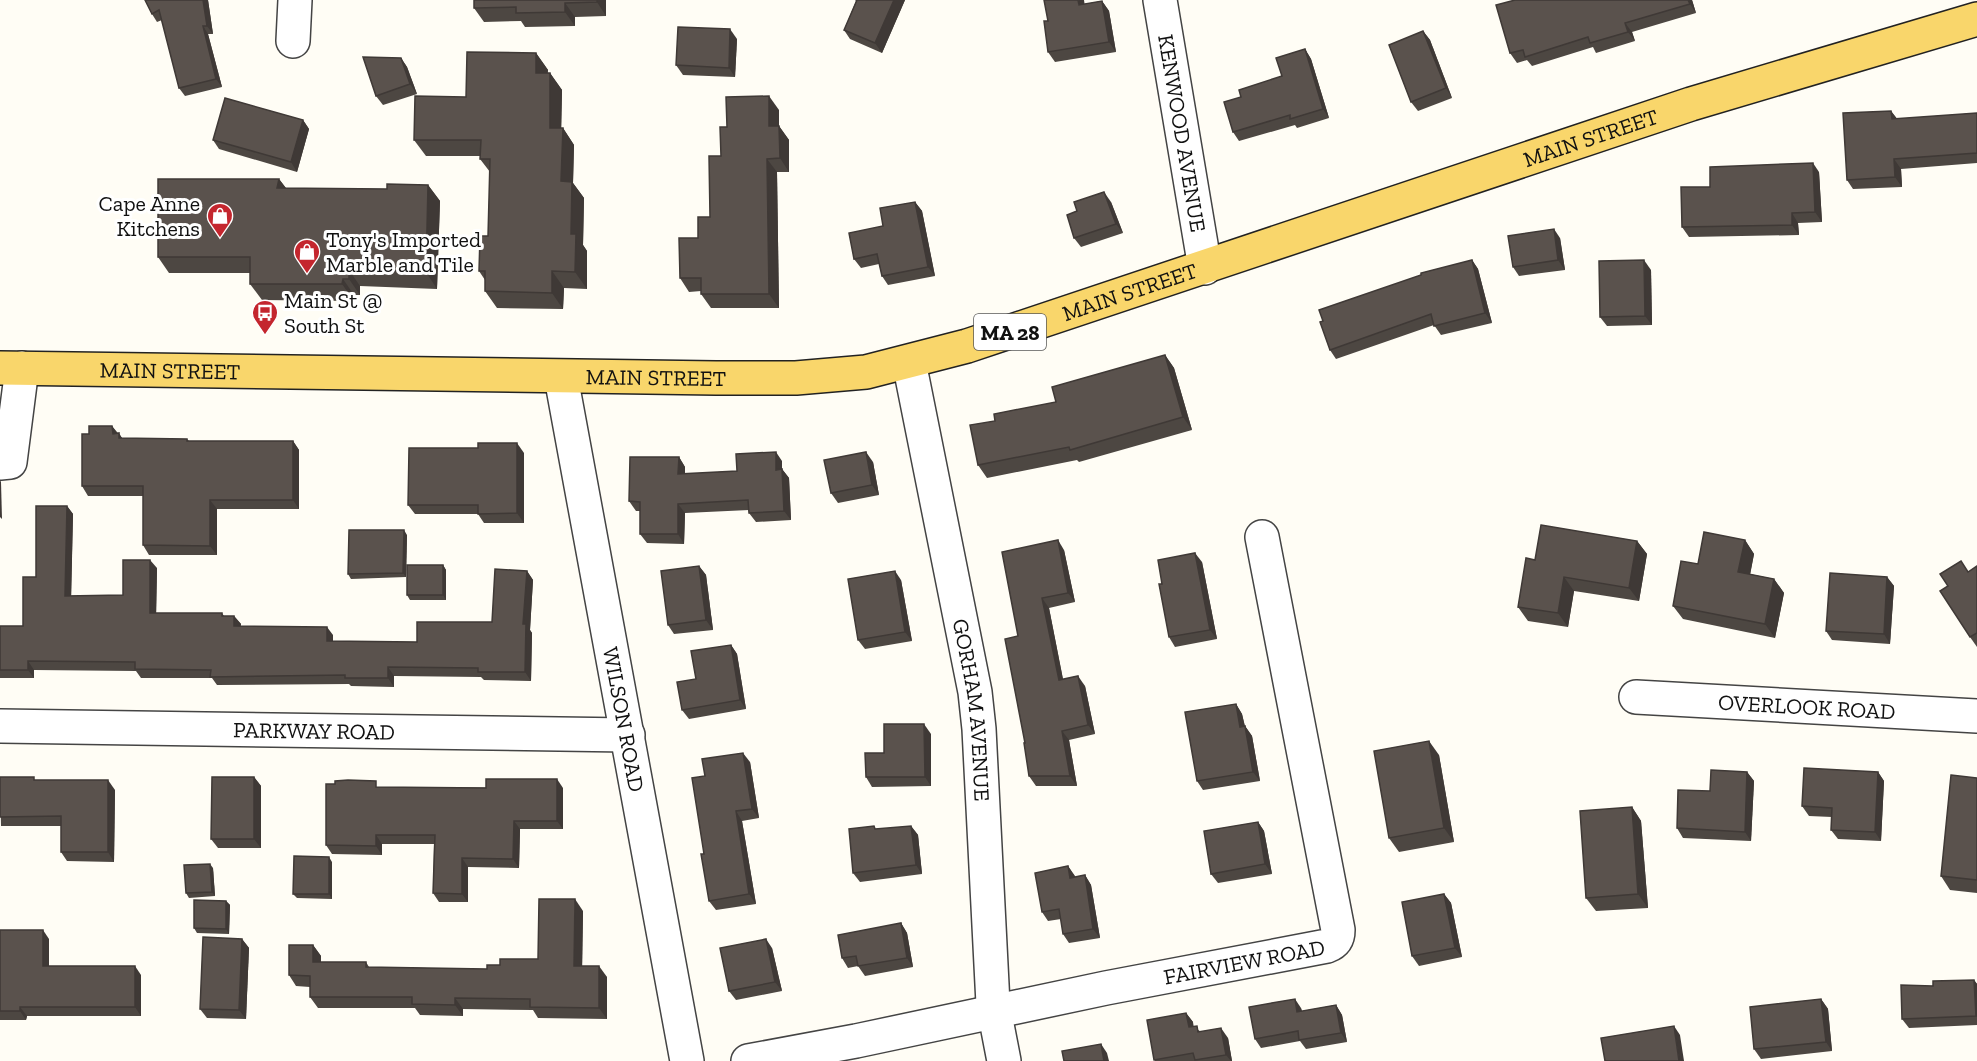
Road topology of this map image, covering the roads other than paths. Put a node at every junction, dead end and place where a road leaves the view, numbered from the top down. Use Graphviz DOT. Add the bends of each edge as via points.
graph roads {
  1 [pos="295,0"];
  2 [pos="1160,0"];
  3 [pos="1977,19"];
  4 [pos="293,41"];
  5 [pos="1205,268"];
  6 [pos="909,362"];
  7 [pos="11,368"];
  8 [pos="561,377"];
  9 [pos="0,463"];
  10 [pos="1262,537"];
  11 [pos="1636,697"];
  12 [pos="1977,716"];
  13 [pos="0,726"];
  14 [pos="628,735"];
  15 [pos="994,1013"];
  16 [pos="687,1061"];
  17 [pos="748,1061"];
  18 [pos="1004,1061"];
  1 -- 4 [label="street"];
  2 -- 5 [label="street, KENWOOD AVENUE"];
  3 -- 5 [label="main road, MAIN STREET / MA 28" via="1691,104"];
  5 -- 6 [label="main road, MAIN STREET / MA 28"];
  6 -- 8 [label="main road, MAIN STREET / MA 28" via="866,372 796,378"];
  6 -- 15 [label="street, GORHAM AVENUE" via="977,704"];
  7 -- 8 [label="main road, MAIN STREET / MA 28"];
  7 -- 9 [label="street" via="10,462"];
  8 -- 14 [label="street, WILSON ROAD"];
  10 -- 15 [label="street, FAIRVIEW ROAD" via="1338,930 1335,940 1327,946"];
  11 -- 12 [label="street, OVERLOOK ROAD"];
  13 -- 14 [label="street, PARKWAY ROAD"];
  14 -- 16 [label="street, WILSON ROAD"];
  15 -- 17 [label="street, FAIRVIEW ROAD"];
  15 -- 18 [label="street, GORHAM AVENUE"];
}
